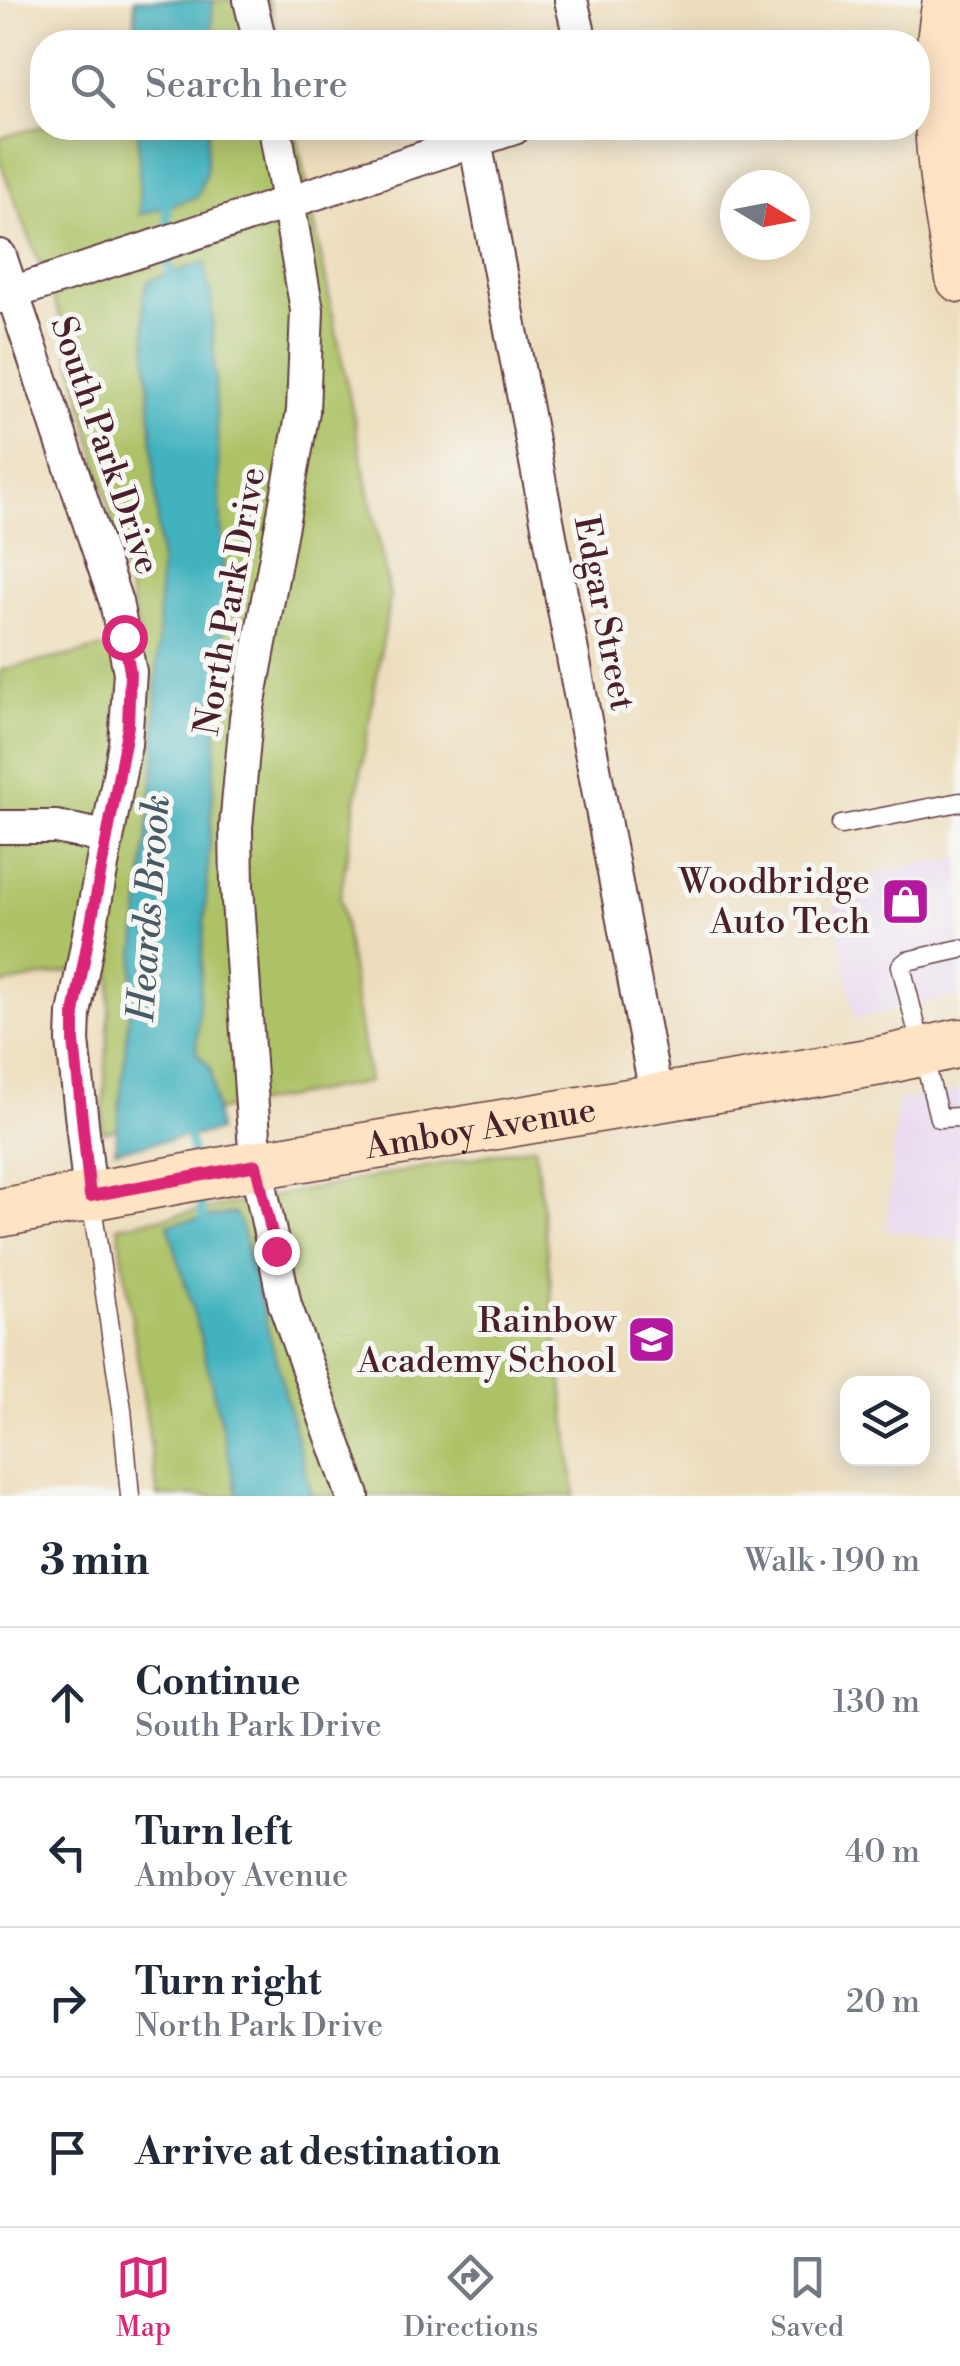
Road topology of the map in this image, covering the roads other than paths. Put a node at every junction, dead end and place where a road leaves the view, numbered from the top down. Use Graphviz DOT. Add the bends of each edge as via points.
graph roads {
  1 [pos="250,0"];
  2 [pos="571,0"];
  3 [pos="947,0"];
  4 [pos="257,30"];
  5 [pos="578,30"];
  6 [pos="938,74"];
  7 [pos="278,140"];
  8 [pos="478,140"];
  9 [pos="475,141"];
  10 [pos="288,202"];
  11 [pos="0,256"];
  12 [pos="960,278"];
  13 [pos="6,295"];
  14 [pos="960,802"];
  15 [pos="841,825"];
  16 [pos="0,828"];
  17 [pos="105,837"];
  18 [pos="960,948"];
  19 [pos="942,1047"];
  20 [pos="657,1099"];
  21 [pos="958,1117"];
  22 [pos="240,1168"];
  23 [pos="110,1192"];
  24 [pos="0,1213"];
  25 [pos="130,1496"];
  26 [pos="353,1496"];
  1 -- 4 [label="street"];
  2 -- 5 [label="street"];
  3 -- 6 [label="main road"];
  6 -- 12 [label="main road" via="941,171"];
  7 -- 10 [label="street, North Park Drive"];
  8 -- 9 [label="street"];
  9 -- 10 [label="street"];
  9 -- 20 [label="street, Edgar Street"];
  10 -- 13 [label="street"];
  10 -- 22 [label="street, North Park Drive" via="307,310 303,411 253,665 236,826"];
  11 -- 13 [label="street, South Park Drive"];
  13 -- 17 [label="street, South Park Drive" via="113,592 128,653 128,726"];
  14 -- 15 [label="lane"];
  16 -- 17 [label="street" via="56,827"];
  17 -- 23 [label="street, South Park Drive" via="74,1041"];
  18 -- 19 [label="lane" via="901,966"];
  19 -- 20 [label="main road, Amboy Avenue"];
  19 -- 21 [label="lane" via="939,1118"];
  20 -- 22 [label="main road, Amboy Avenue"];
  22 -- 23 [label="main road, Amboy Avenue"];
  22 -- 26 [label="street, North Park Drive"];
  23 -- 24 [label="main road, Amboy Avenue"];
  23 -- 25 [label="lane"];
}
